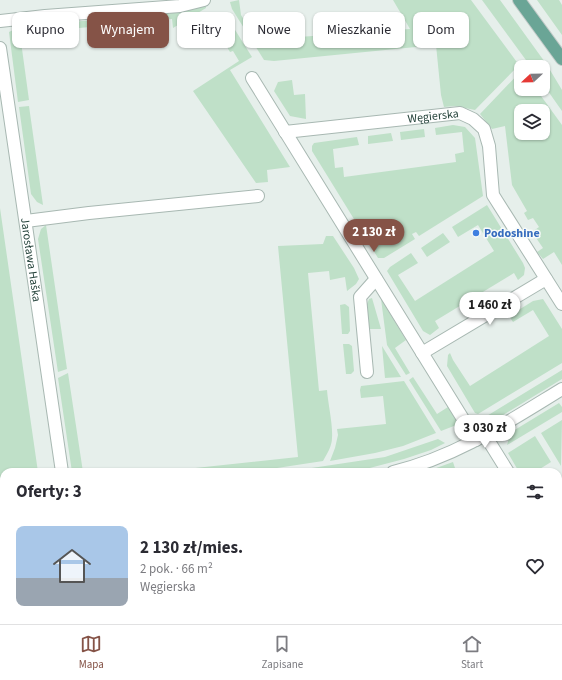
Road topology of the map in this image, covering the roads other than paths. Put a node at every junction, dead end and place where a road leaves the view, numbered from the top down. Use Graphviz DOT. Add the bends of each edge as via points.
graph roads {
  1 [pos="204,0"];
  2 [pos="519,0"];
  3 [pos="0,21"];
  4 [pos="0,48"];
  5 [pos="562,59"];
  6 [pos="252,78"];
  7 [pos="285,132"];
  8 [pos="258,196"];
  9 [pos="26,221"];
  10 [pos="376,279"];
  11 [pos="546,279"];
  12 [pos="562,304"];
  13 [pos="422,353"];
  14 [pos="367,372"];
  15 [pos="562,389"];
  16 [pos="481,438"];
  17 [pos="61,468"];
  18 [pos="410,468"];
  19 [pos="505,468"];
  1 -- 3 [label="street" via="180,6"];
  2 -- 5 [label="main road"];
  4 -- 9 [label="street, Jarosława Haška"];
  6 -- 7 [label="street"];
  7 -- 10 [label="street"];
  7 -- 11 [label="street, Węgierska" via="460,113 473,119 484,130 489,146 493,195"];
  8 -- 9 [label="street"];
  9 -- 17 [label="street, Jarosława Haška"];
  10 -- 13 [label="street"];
  10 -- 14 [label="street" via="360,297"];
  11 -- 12 [label="street, Węgierska"];
  11 -- 13 [label="street"];
  13 -- 16 [label="street"];
  15 -- 16 [label="street"];
  16 -- 18 [label="street" via="454,452"];
  16 -- 19 [label="street"];
}
